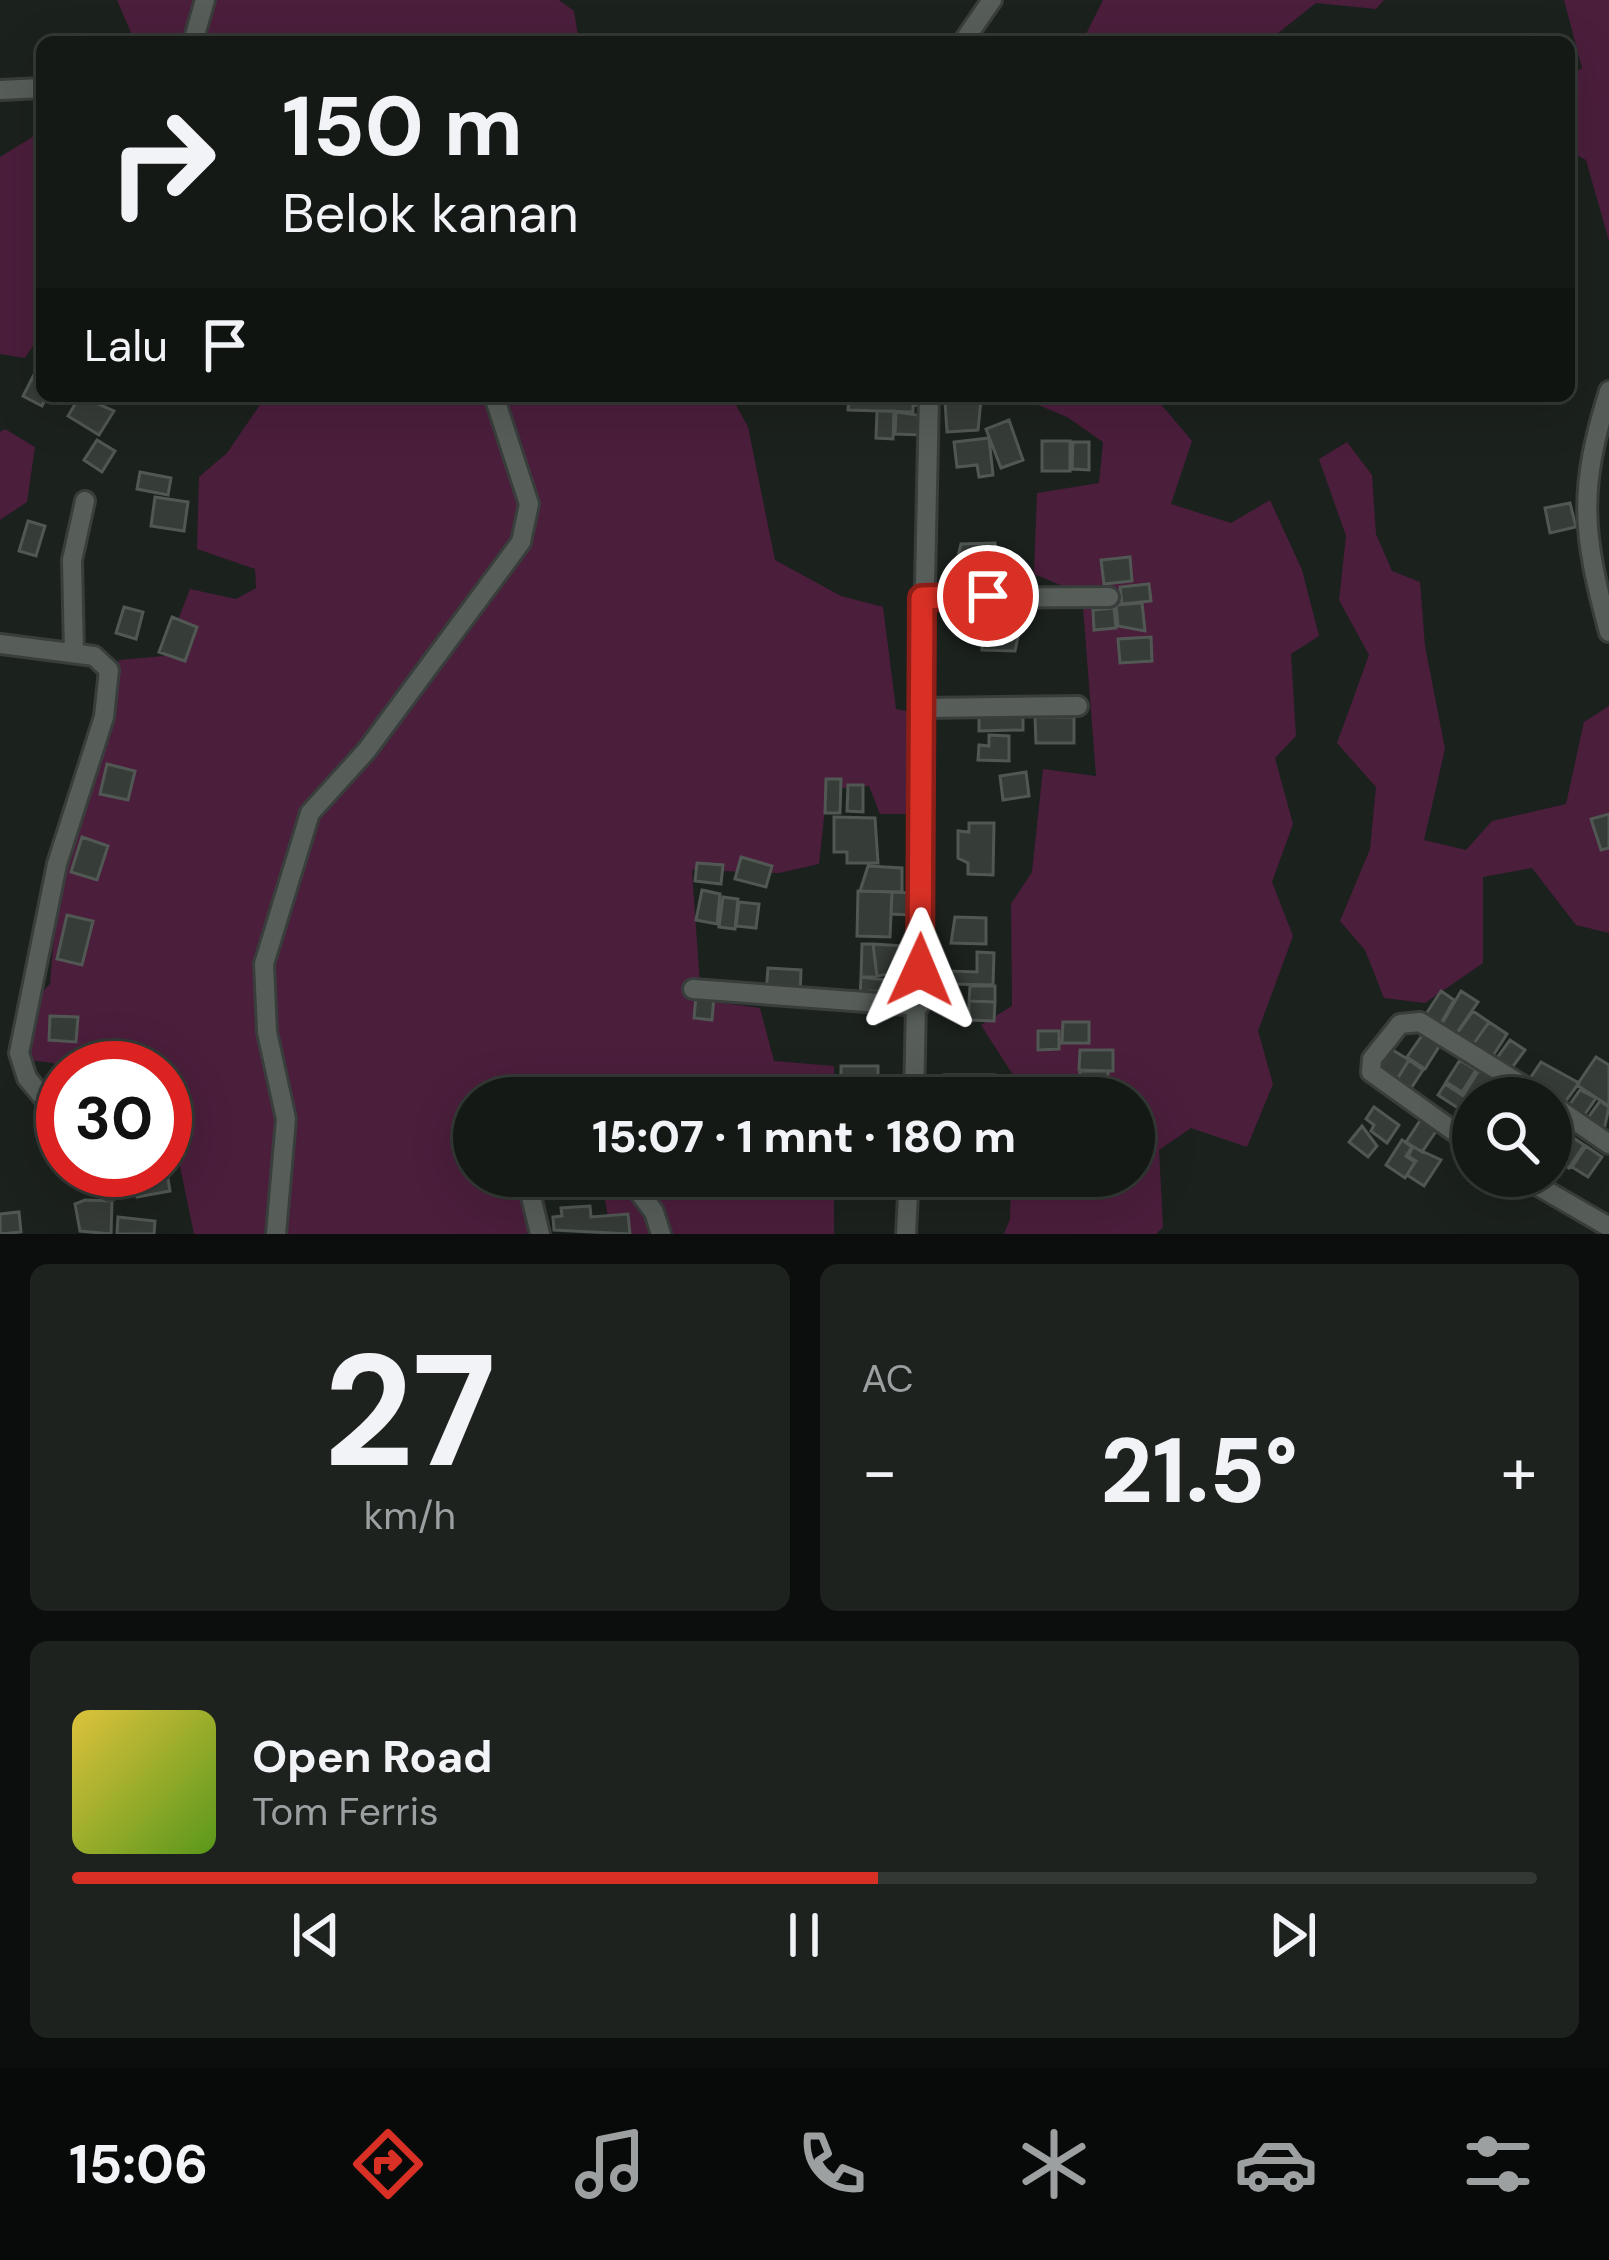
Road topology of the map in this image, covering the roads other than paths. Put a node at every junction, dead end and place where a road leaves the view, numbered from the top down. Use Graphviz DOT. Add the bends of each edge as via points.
graph roads {
  1 [pos="205,0"];
  2 [pos="992,0"];
  3 [pos="195,36"];
  4 [pos="967,36"];
  5 [pos="36,88"];
  6 [pos="0,90"];
  7 [pos="1609,391"];
  8 [pos="496,402"];
  9 [pos="929,402"];
  10 [pos="85,501"];
  11 [pos="1109,597"];
  12 [pos="922,598"];
  13 [pos="1609,632"];
  14 [pos="0,644"];
  15 [pos="74,653"];
  16 [pos="1078,706"];
  17 [pos="922,708"];
  18 [pos="693,989"];
  19 [pos="919,1006"];
  20 [pos="915,1077"];
  21 [pos="1509,1077"];
  22 [pos="36,1089"];
  23 [pos="1572,1118"];
  24 [pos="1452,1130"];
  25 [pos="1609,1144"];
  26 [pos="531,1197"];
  27 [pos="643,1197"];
  28 [pos="908,1197"];
  29 [pos="1557,1197"];
  30 [pos="1609,1227"];
  31 [pos="276,1234"];
  32 [pos="540,1234"];
  33 [pos="661,1234"];
  34 [pos="906,1234"];
  1 -- 3 [label="street"];
  2 -- 4 [label="street"];
  5 -- 6 [label="street"];
  7 -- 13 [label="street" via="1584,512"];
  8 -- 31 [label="street" via="529,504 521,542 367,750 310,812 264,964 267,1032 286,1119"];
  9 -- 12 [label="street"];
  10 -- 15 [label="street" via="72,560"];
  11 -- 12 [label="street"];
  12 -- 17 [label="street"];
  14 -- 15 [label="street"];
  15 -- 22 [label="street" via="106,664 108,696 58,864 20,1053"];
  16 -- 17 [label="street"];
  17 -- 19 [label="street"];
  18 -- 19 [label="street"];
  19 -- 20 [label="street"];
  21 -- 24 [label="street" via="1420,1022 1400,1024 1371,1072"];
  23 -- 25 [label="street"];
  26 -- 32 [label="street"];
  27 -- 33 [label="street"];
  28 -- 34 [label="street"];
  29 -- 30 [label="street"];
}
